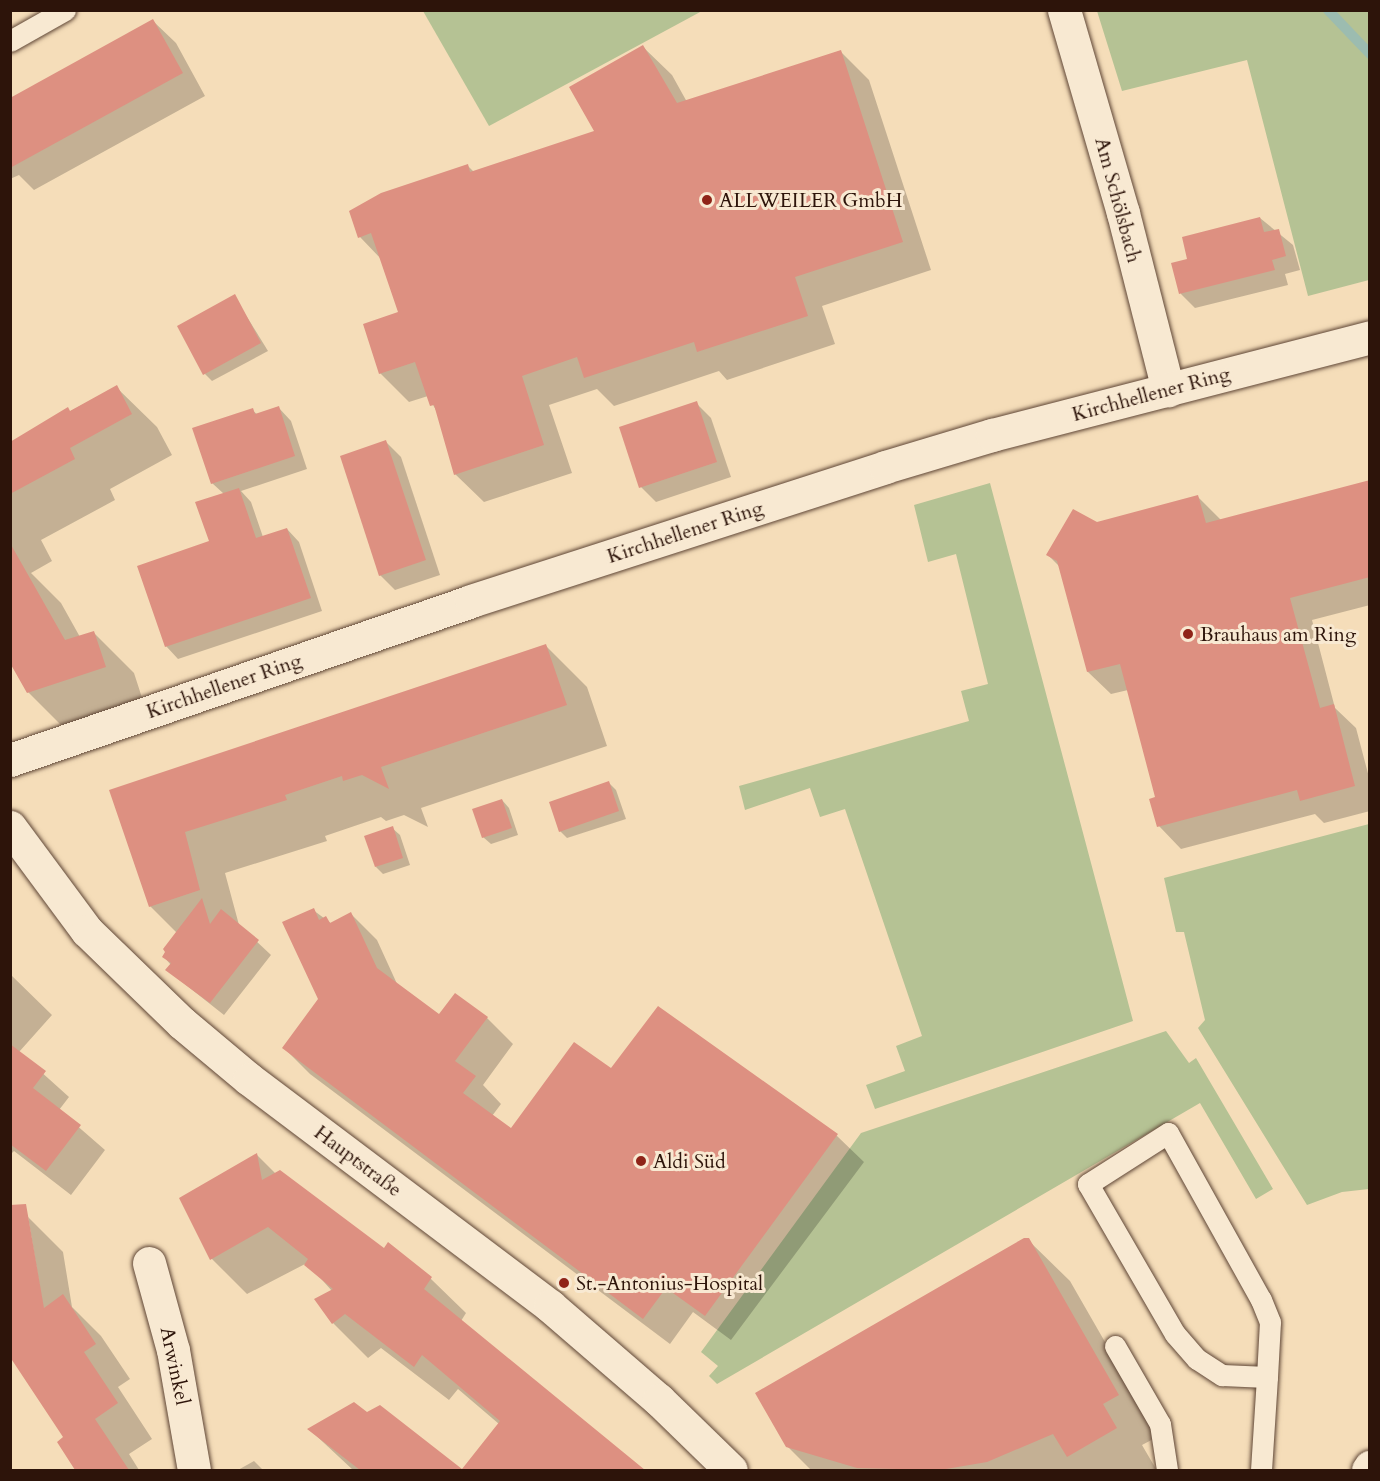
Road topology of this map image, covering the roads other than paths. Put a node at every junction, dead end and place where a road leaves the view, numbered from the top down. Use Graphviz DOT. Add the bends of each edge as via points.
graph roads {
  1 [pos="65,10"];
  2 [pos="1064,10"];
  3 [pos="10,41"];
  4 [pos="1370,337"];
  5 [pos="1168,390"];
  6 [pos="10,760"];
  7 [pos="10,826"];
  8 [pos="149,1263"];
  9 [pos="1115,1346"];
  10 [pos="1267,1377"];
  11 [pos="194,1470"];
  12 [pos="731,1470"];
  13 [pos="1167,1470"];
  14 [pos="1261,1470"];
  1 -- 3 [label="lane"];
  2 -- 5 [label="street, Am Schölsbach" via="1123,213"];
  4 -- 5 [label="street, Kirchhellener Ring"];
  5 -- 6 [label="street, Kirchhellener Ring" via="992,435 873,471 459,605"];
  7 -- 12 [label="street, Hauptstraße" via="87,931 182,1023 249,1079 549,1306 659,1400"];
  8 -- 11 [label="street, Arwinkel" via="173,1350"];
  9 -- 13 [label="lane" via="1160,1424"];
  10 -- 10 [label="lane" via="1270,1322 1168,1133 1088,1184 1175,1334 1197,1359 1222,1375"];
  10 -- 14 [label="lane"];
}
